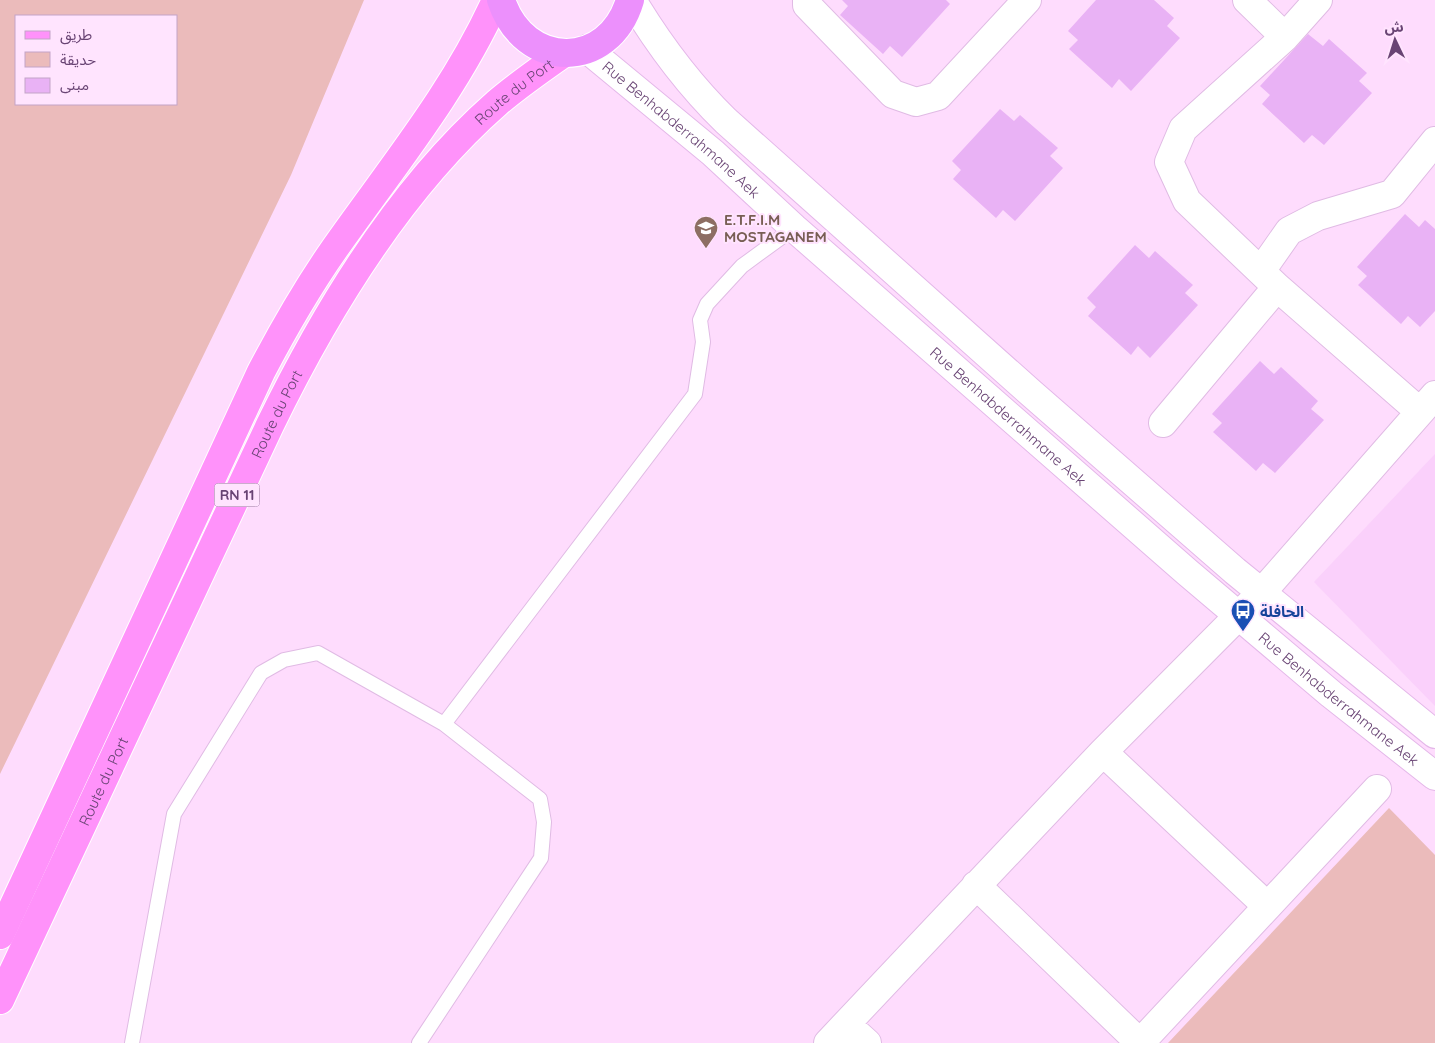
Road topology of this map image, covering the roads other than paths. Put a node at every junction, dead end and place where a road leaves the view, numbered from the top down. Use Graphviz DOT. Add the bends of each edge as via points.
graph roads {
  1 [pos="496,0"];
  2 [pos="501,0"];
  3 [pos="631,0"];
  4 [pos="806,0"];
  5 [pos="1027,0"];
  6 [pos="1247,0"];
  7 [pos="1318,0"];
  8 [pos="1285,37"];
  9 [pos="576,51"];
  10 [pos="1435,141"];
  11 [pos="794,228"];
  12 [pos="1269,279"];
  13 [pos="1427,403"];
  14 [pos="1163,423"];
  15 [pos="1262,592"];
  16 [pos="1238,616"];
  17 [pos="444,724"];
  18 [pos="1435,734"];
  19 [pos="1103,752"];
  20 [pos="1435,776"];
  21 [pos="1377,789"];
  22 [pos="976,885"];
  23 [pos="1268,906"];
  24 [pos="0,935"];
  25 [pos="0,1000"];
  26 [pos="846,1024"];
  27 [pos="132,1043"];
  28 [pos="419,1043"];
  29 [pos="828,1043"];
  30 [pos="867,1043"];
  31 [pos="1140,1043"];
  1 -- 24 [label="main road, Route du Port / RN 11" via="462,69 335,248 283,330"];
  2 -- 9 [label="highway" via="506,17 521,36 541,49"];
  3 -- 9 [label="highway" via="616,30 603,42"];
  3 -- 15 [label="street, Rue Benhabderrahmane Aek" via="696,92 726,121 1031,393"];
  4 -- 5 [label="street" via="893,94 916,102 938,96"];
  6 -- 8 [label="street"];
  7 -- 8 [label="street"];
  8 -- 12 [label="street" via="1182,129 1169,162 1187,201"];
  9 -- 11 [label="street, Rue Benhabderrahmane Aek" via="713,153"];
  9 -- 25 [label="main road, Route du Port / RN 11" via="497,102 439,161 362,263 317,334 270,425"];
  10 -- 12 [label="street" via="1392,194 1318,216 1290,232"];
  11 -- 16 [label="street, Rue Benhabderrahmane Aek"];
  11 -- 17 [label="lane" via="742,266 707,304 700,320 703,342 695,394"];
  12 -- 13 [label="street"];
  12 -- 14 [label="street"];
  13 -- 15 [label="street"];
  15 -- 16 [label="street"];
  15 -- 18 [label="street, Rue Benhabderrahmane Aek"];
  16 -- 19 [label="street"];
  16 -- 20 [label="street, Rue Benhabderrahmane Aek"];
  17 -- 27 [label="lane" via="318,653 284,660 260,672 174,814"];
  17 -- 28 [label="lane" via="540,799 544,822 541,858"];
  19 -- 22 [label="street"];
  19 -- 23 [label="street"];
  21 -- 23 [label="street"];
  22 -- 26 [label="street"];
  22 -- 31 [label="street"];
  23 -- 31 [label="street"];
  26 -- 29 [label="street"];
  26 -- 30 [label="street"];
}
